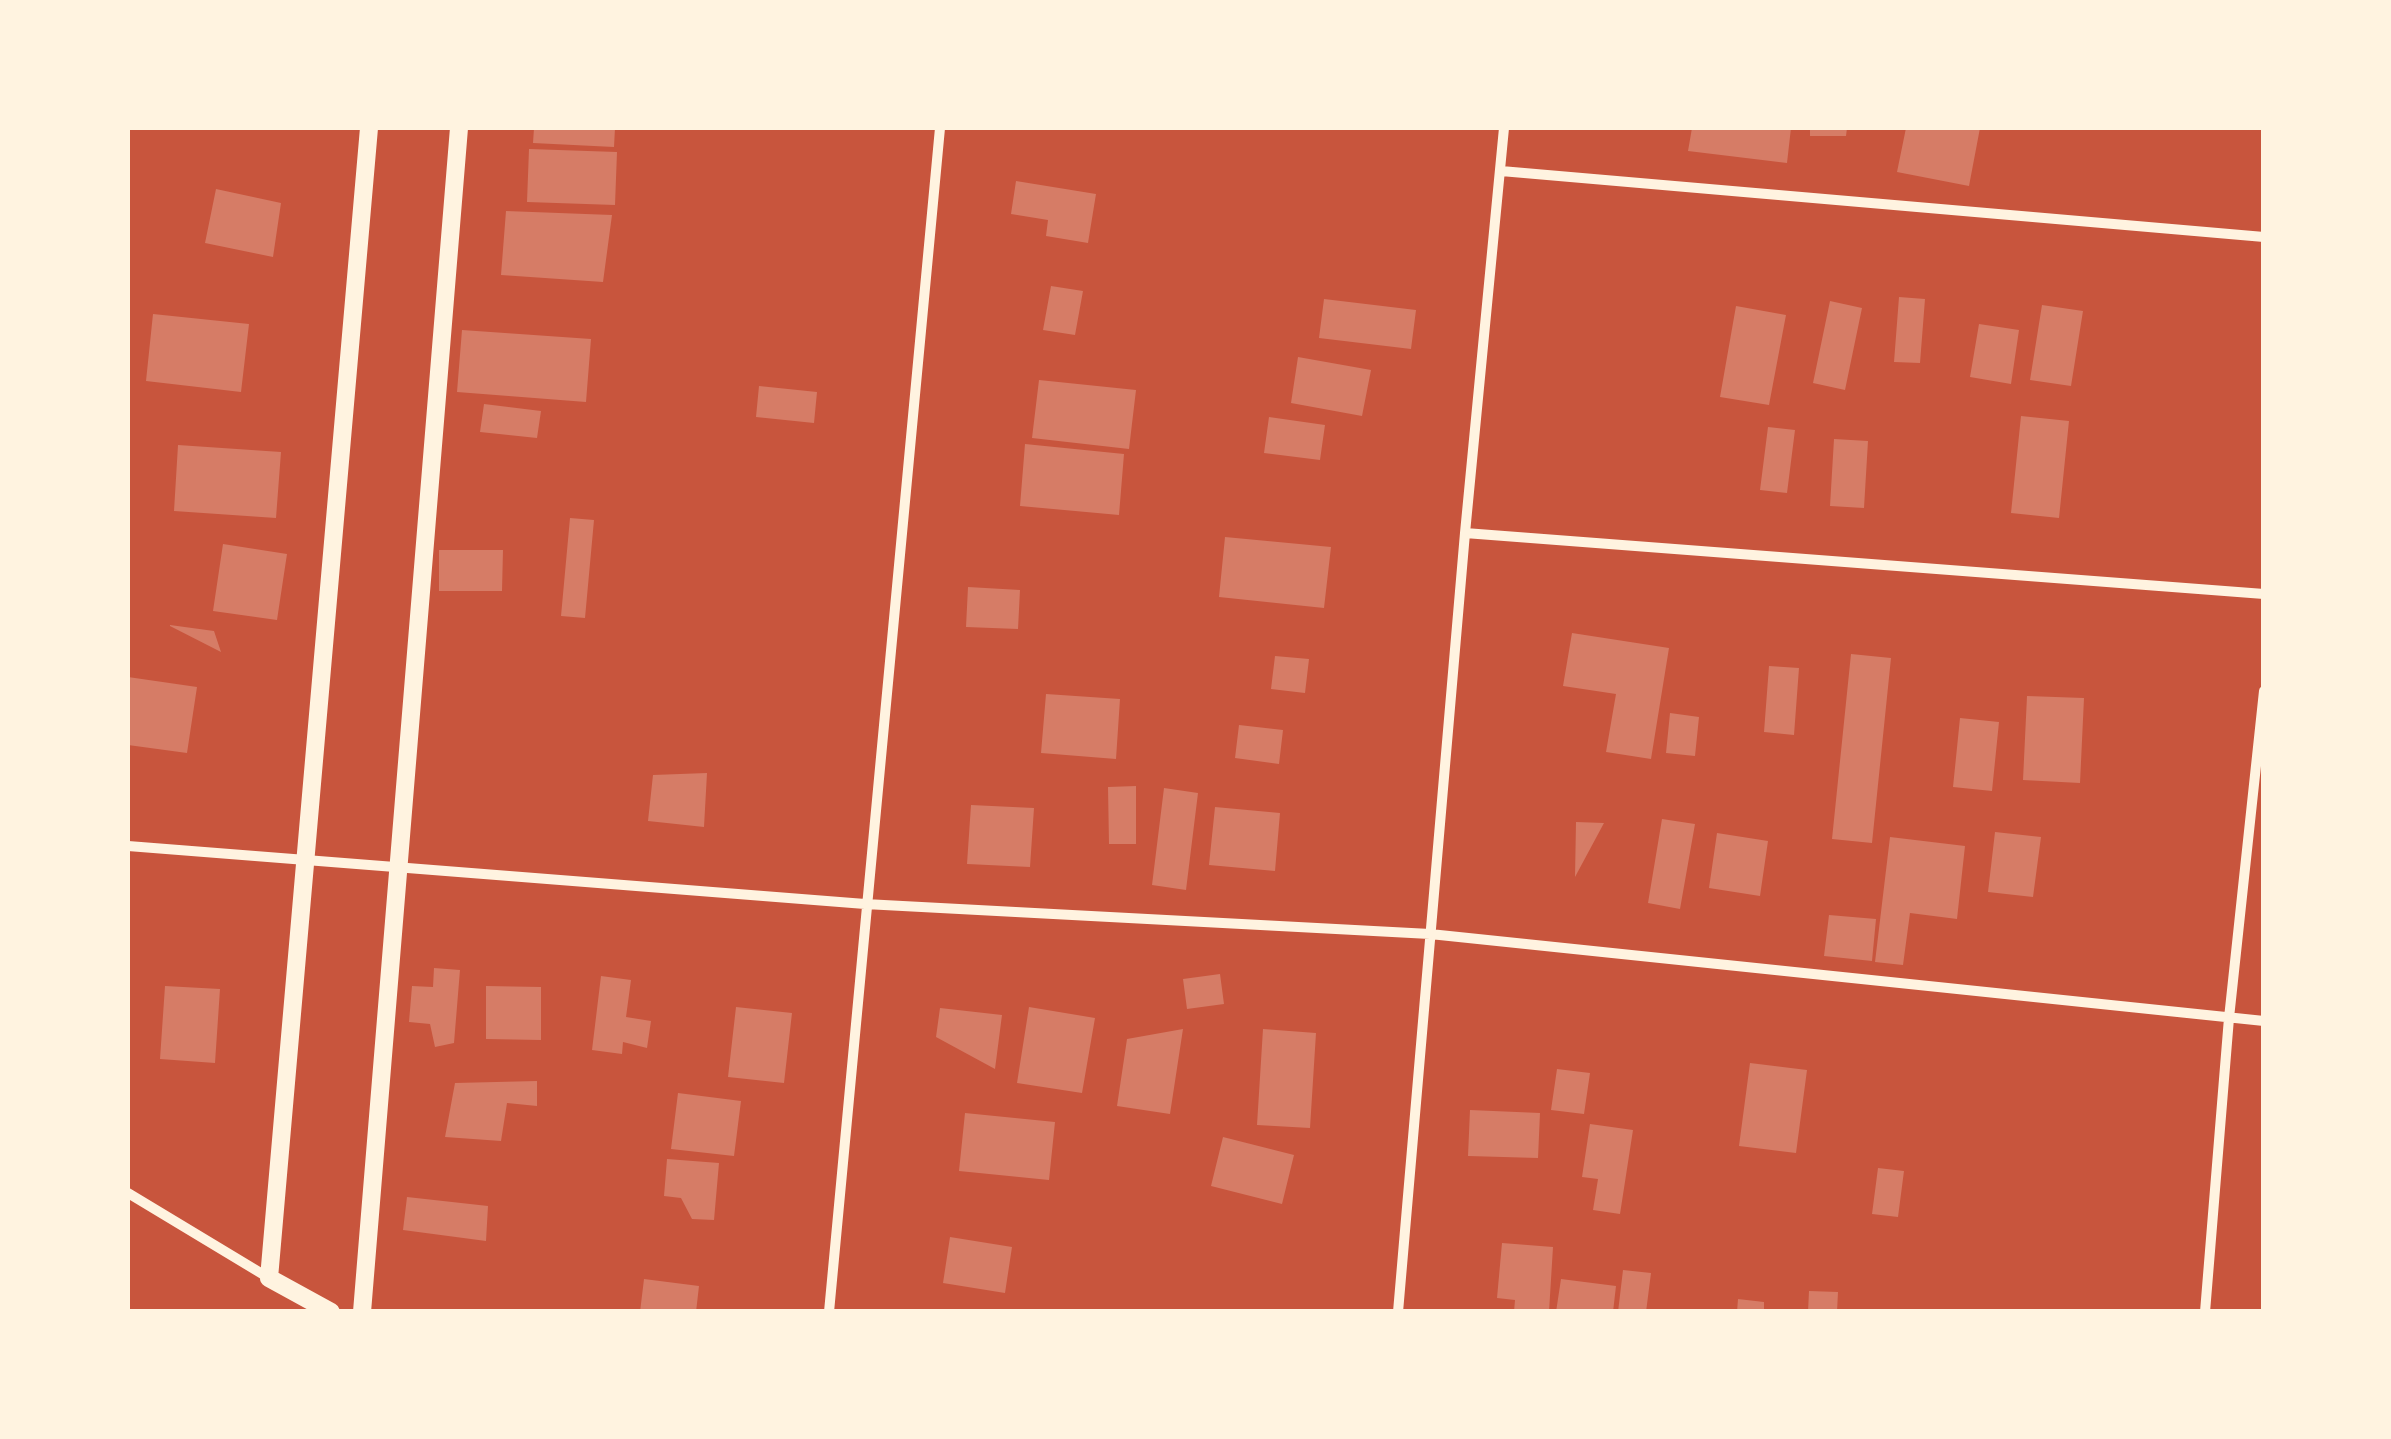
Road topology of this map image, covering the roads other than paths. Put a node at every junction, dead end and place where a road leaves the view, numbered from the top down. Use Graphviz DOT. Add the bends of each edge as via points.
graph roads {
  1 [pos="369,128"];
  2 [pos="459,128"];
  3 [pos="940,128"];
  4 [pos="1504,128"];
  5 [pos="1500,171"];
  6 [pos="2264,237"];
  7 [pos="1465,533"];
  8 [pos="2264,594"];
  9 [pos="2264,690"];
  10 [pos="128,846"];
  11 [pos="306,862"];
  12 [pos="398,870"];
  13 [pos="865,904"];
  14 [pos="1430,934"];
  15 [pos="2229,1018"];
  16 [pos="2264,1021"];
  17 [pos="128,1193"];
  18 [pos="269,1278"];
  19 [pos="332,1312"];
  20 [pos="362,1312"];
  21 [pos="828,1312"];
  22 [pos="1398,1312"];
  23 [pos="2205,1312"];
  1 -- 11 [label="street"];
  2 -- 12 [label="street"];
  3 -- 13 [label="street"];
  4 -- 5 [label="street"];
  5 -- 6 [label="street"];
  5 -- 7 [label="street"];
  7 -- 8 [label="street"];
  7 -- 14 [label="street"];
  9 -- 15 [label="street"];
  10 -- 11 [label="street"];
  11 -- 12 [label="street"];
  11 -- 18 [label="street"];
  12 -- 13 [label="street"];
  12 -- 20 [label="street"];
  13 -- 14 [label="street"];
  13 -- 21 [label="street"];
  14 -- 15 [label="street"];
  14 -- 22 [label="street"];
  15 -- 16 [label="street"];
  15 -- 23 [label="street"];
  17 -- 18 [label="street"];
  18 -- 19 [label="street"];
}
